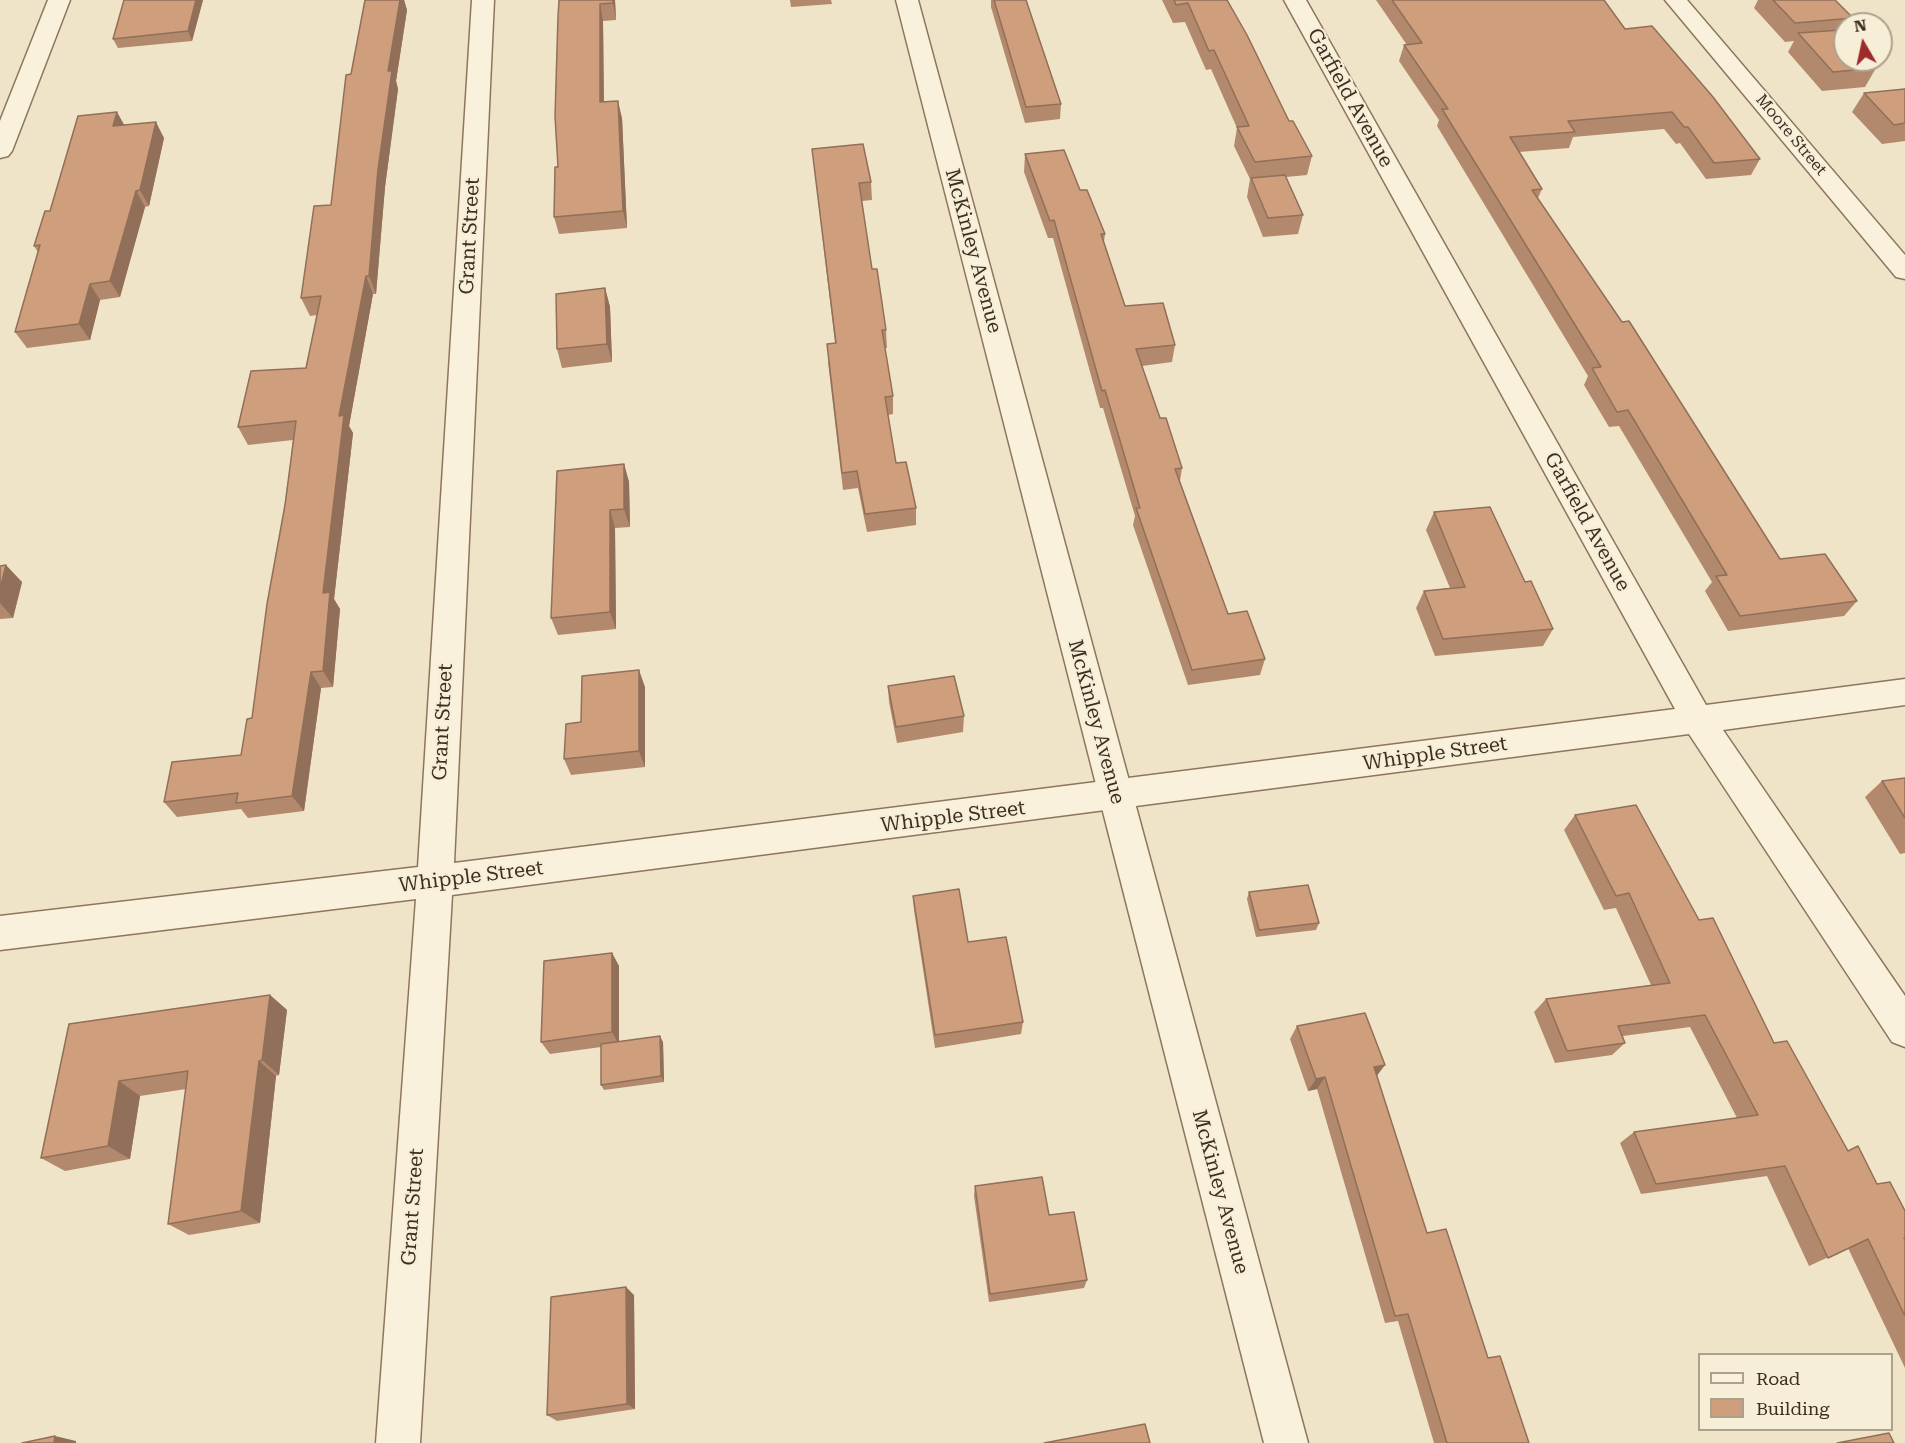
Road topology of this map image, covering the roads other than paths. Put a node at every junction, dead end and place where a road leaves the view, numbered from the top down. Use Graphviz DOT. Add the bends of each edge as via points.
graph roads {
  1 [pos="59,0"];
  2 [pos="483,0"];
  3 [pos="907,0"];
  4 [pos="1295,0"];
  5 [pos="1676,0"];
  6 [pos="0,151"];
  7 [pos="1905,271"];
  8 [pos="1905,692"];
  9 [pos="1698,720"];
  10 [pos="1116,796"];
  11 [pos="435,882"];
  12 [pos="0,933"];
  13 [pos="1905,1029"];
  14 [pos="398,1443"];
  15 [pos="1286,1443"];
  1 -- 6 [label="street"];
  2 -- 11 [label="street, Grant Street"];
  3 -- 10 [label="street, McKinley Avenue"];
  4 -- 9 [label="street, Garfield Avenue"];
  5 -- 7 [label="street, Moore Street"];
  8 -- 9 [label="street, Whipple Street"];
  9 -- 10 [label="street, Whipple Street"];
  9 -- 13 [label="street, Garfield Avenue"];
  10 -- 11 [label="street, Whipple Street"];
  10 -- 15 [label="street, McKinley Avenue"];
  11 -- 12 [label="street, Whipple Street"];
  11 -- 14 [label="street, Grant Street"];
}
